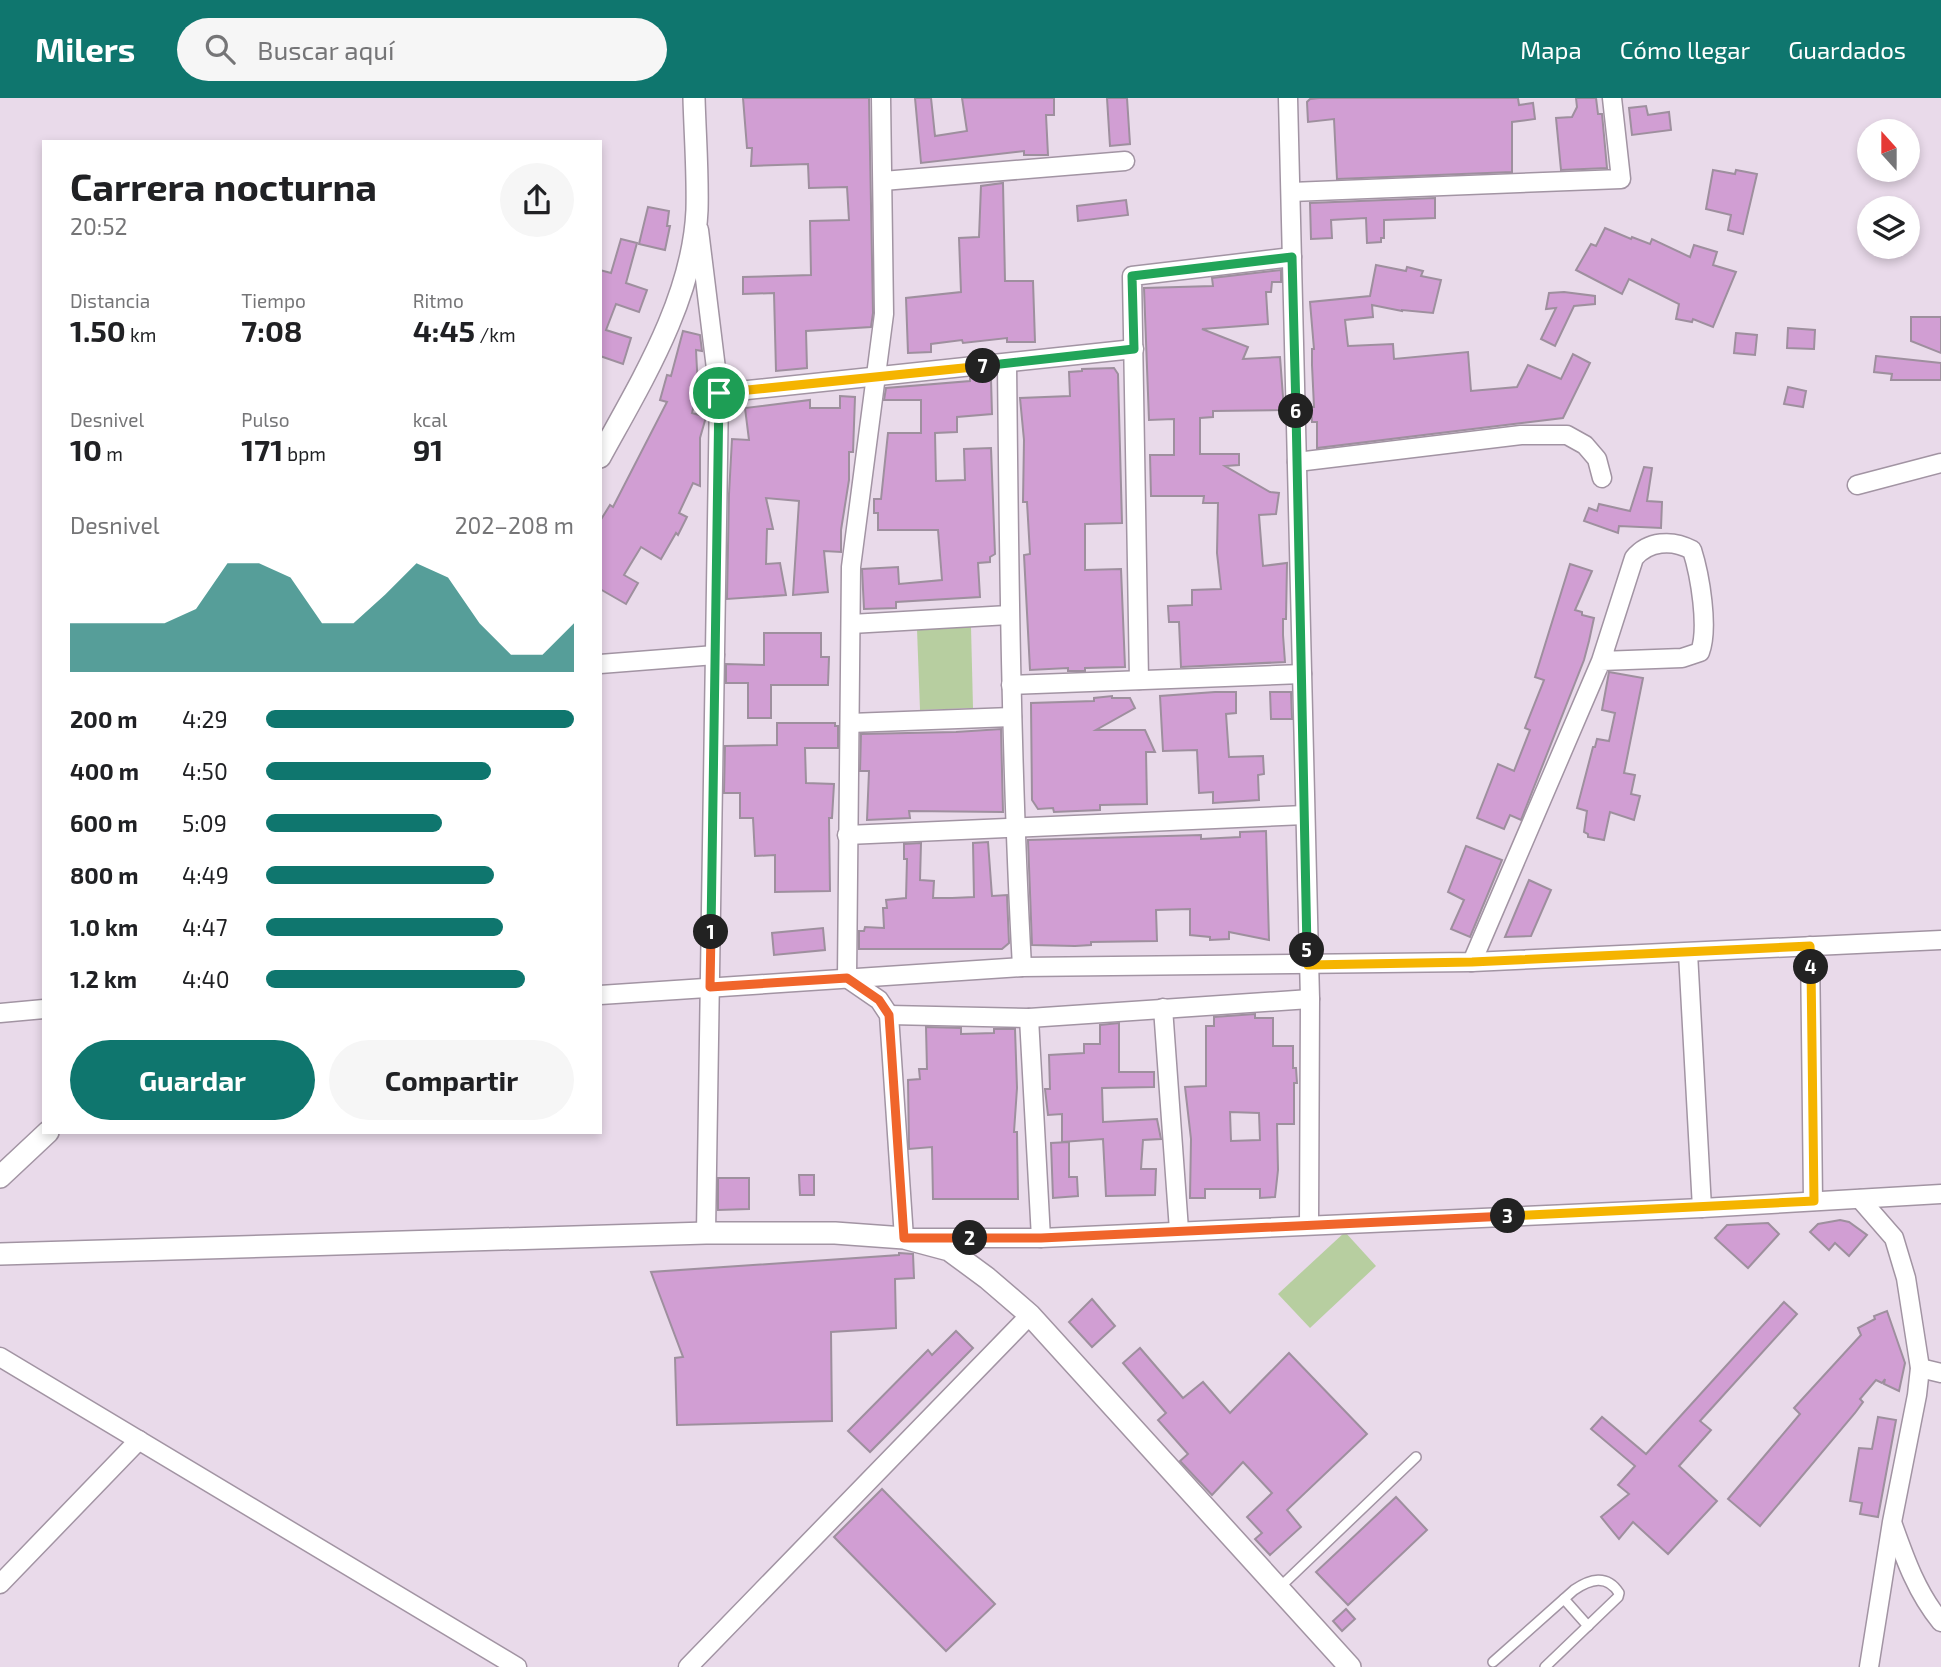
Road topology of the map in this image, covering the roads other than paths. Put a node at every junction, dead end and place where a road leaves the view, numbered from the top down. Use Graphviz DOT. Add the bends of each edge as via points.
graph roads {
  1 [pos="694,98"];
  2 [pos="881,98"];
  3 [pos="1288,98"];
  4 [pos="1612,98"];
  5 [pos="1125,161"];
  6 [pos="883,181"];
  7 [pos="1291,191"];
  8 [pos="697,212"];
  9 [pos="1292,257"];
  10 [pos="1134,349"];
  11 [pos="1007,363"];
  12 [pos="876,377"];
  13 [pos="719,393"];
  14 [pos="602,453"];
  15 [pos="1297,461"];
  16 [pos="1941,463"];
  17 [pos="1602,478"];
  18 [pos="1857,485"];
  19 [pos="1009,615"];
  20 [pos="851,624"];
  21 [pos="715,655"];
  22 [pos="1601,661"];
  23 [pos="602,664"];
  24 [pos="1302,674"];
  25 [pos="1139,680"];
  26 [pos="1011,685"];
  27 [pos="1012,717"];
  28 [pos="850,723"];
  29 [pos="1305,815"];
  30 [pos="1014,827"];
  31 [pos="847,835"];
  32 [pos="1941,940"];
  33 [pos="1810,946"];
  34 [pos="1688,953"];
  35 [pos="1472,962"];
  36 [pos="1308,965"];
  37 [pos="1022,967"];
  38 [pos="847,978"];
  39 [pos="710,987"];
  40 [pos="602,995"];
  41 [pos="1310,999"];
  42 [pos="1163,1008"];
  43 [pos="42,1009"];
  44 [pos="0,1013"];
  45 [pos="889,1015"];
  46 [pos="1029,1018"];
  47 [pos="46,1134"];
  48 [pos="0,1177"];
  49 [pos="1941,1194"];
  50 [pos="1860,1199"];
  51 [pos="1814,1201"];
  52 [pos="1702,1208"];
  53 [pos="1310,1225"];
  54 [pos="1179,1230"];
  55 [pos="706,1233"];
  56 [pos="904,1238"];
  57 [pos="1041,1238"];
  58 [pos="0,1254"];
  59 [pos="1030,1315"];
  60 [pos="0,1357"];
  61 [pos="1920,1368"];
  62 [pos="1941,1373"];
  63 [pos="139,1440"];
  64 [pos="1416,1457"];
  65 [pos="1892,1522"];
  66 [pos="0,1584"];
  67 [pos="1279,1588"];
  68 [pos="1564,1599"];
  69 [pos="1941,1622"];
  70 [pos="1588,1626"];
  71 [pos="1493,1662"];
  72 [pos="517,1667"];
  73 [pos="688,1667"];
  74 [pos="1350,1667"];
  75 [pos="1545,1667"];
  76 [pos="1869,1667"];
  1 -- 8 [label="street"];
  2 -- 6 [label="street"];
  3 -- 7 [label="street"];
  4 -- 7 [label="street" via="1621,179"];
  5 -- 6 [label="street"];
  6 -- 12 [label="street" via="884,314"];
  7 -- 9 [label="street"];
  8 -- 13 [label="street"];
  8 -- 14 [label="street" via="686,276 668,326"];
  9 -- 10 [label="street" via="1132,276"];
  9 -- 15 [label="street"];
  10 -- 11 [label="street"];
  10 -- 25 [label="street"];
  11 -- 12 [label="street"];
  11 -- 19 [label="street"];
  12 -- 13 [label="street"];
  12 -- 20 [label="street" via="850,567"];
  13 -- 21 [label="street"];
  15 -- 17 [label="street" via="1521,435 1567,435 1597,459"];
  15 -- 24 [label="street"];
  16 -- 18 [label="street"];
  19 -- 20 [label="street"];
  19 -- 26 [label="street"];
  20 -- 28 [label="street"];
  21 -- 23 [label="street"];
  21 -- 39 [label="street"];
  22 -- 22 [label="street" via="1634,558 1643,547 1656,543 1692,550 1704,639 1700,652 1682,658"];
  22 -- 35 [label="street"];
  24 -- 25 [label="street"];
  24 -- 29 [label="street"];
  25 -- 26 [label="street"];
  26 -- 27 [label="street"];
  27 -- 28 [label="street"];
  27 -- 30 [label="street"];
  28 -- 31 [label="street"];
  29 -- 30 [label="street"];
  29 -- 36 [label="street"];
  30 -- 31 [label="street"];
  30 -- 37 [label="street"];
  31 -- 38 [label="street"];
  32 -- 33 [label="street"];
  33 -- 34 [label="street"];
  33 -- 51 [label="street"];
  34 -- 35 [label="street"];
  34 -- 52 [label="street"];
  35 -- 36 [label="street"];
  36 -- 37 [label="street"];
  36 -- 41 [label="street"];
  37 -- 38 [label="street"];
  38 -- 39 [label="street"];
  38 -- 45 [label="street" via="879,1000"];
  39 -- 40 [label="street"];
  39 -- 55 [label="street"];
  41 -- 42 [label="street"];
  41 -- 53 [label="street"];
  42 -- 46 [label="street"];
  42 -- 54 [label="street"];
  43 -- 44 [label="street"];
  45 -- 46 [label="street"];
  45 -- 56 [label="street"];
  46 -- 57 [label="street"];
  47 -- 48 [label="street"];
  49 -- 50 [label="street"];
  50 -- 51 [label="street"];
  50 -- 61 [label="street" via="1894,1238 1906,1278"];
  51 -- 52 [label="street"];
  52 -- 53 [label="street"];
  53 -- 54 [label="street"];
  54 -- 57 [label="street"];
  55 -- 56 [label="street"];
  55 -- 58 [label="street"];
  56 -- 57 [label="street"];
  56 -- 59 [label="street" via="948,1250"];
  59 -- 67 [label="street"];
  59 -- 73 [label="street"];
  60 -- 63 [label="street"];
  61 -- 62 [label="street"];
  61 -- 65 [label="street"];
  63 -- 66 [label="street"];
  63 -- 72 [label="street"];
  64 -- 67 [label="lane"];
  65 -- 69 [label="street" via="1909,1571"];
  65 -- 76 [label="street"];
  67 -- 74 [label="street"];
  68 -- 70 [label="lane"];
  68 -- 70 [label="lane" via="1587,1581 1607,1581 1617,1589 1618,1597"];
  68 -- 71 [label="lane"];
  70 -- 75 [label="lane"];
}
